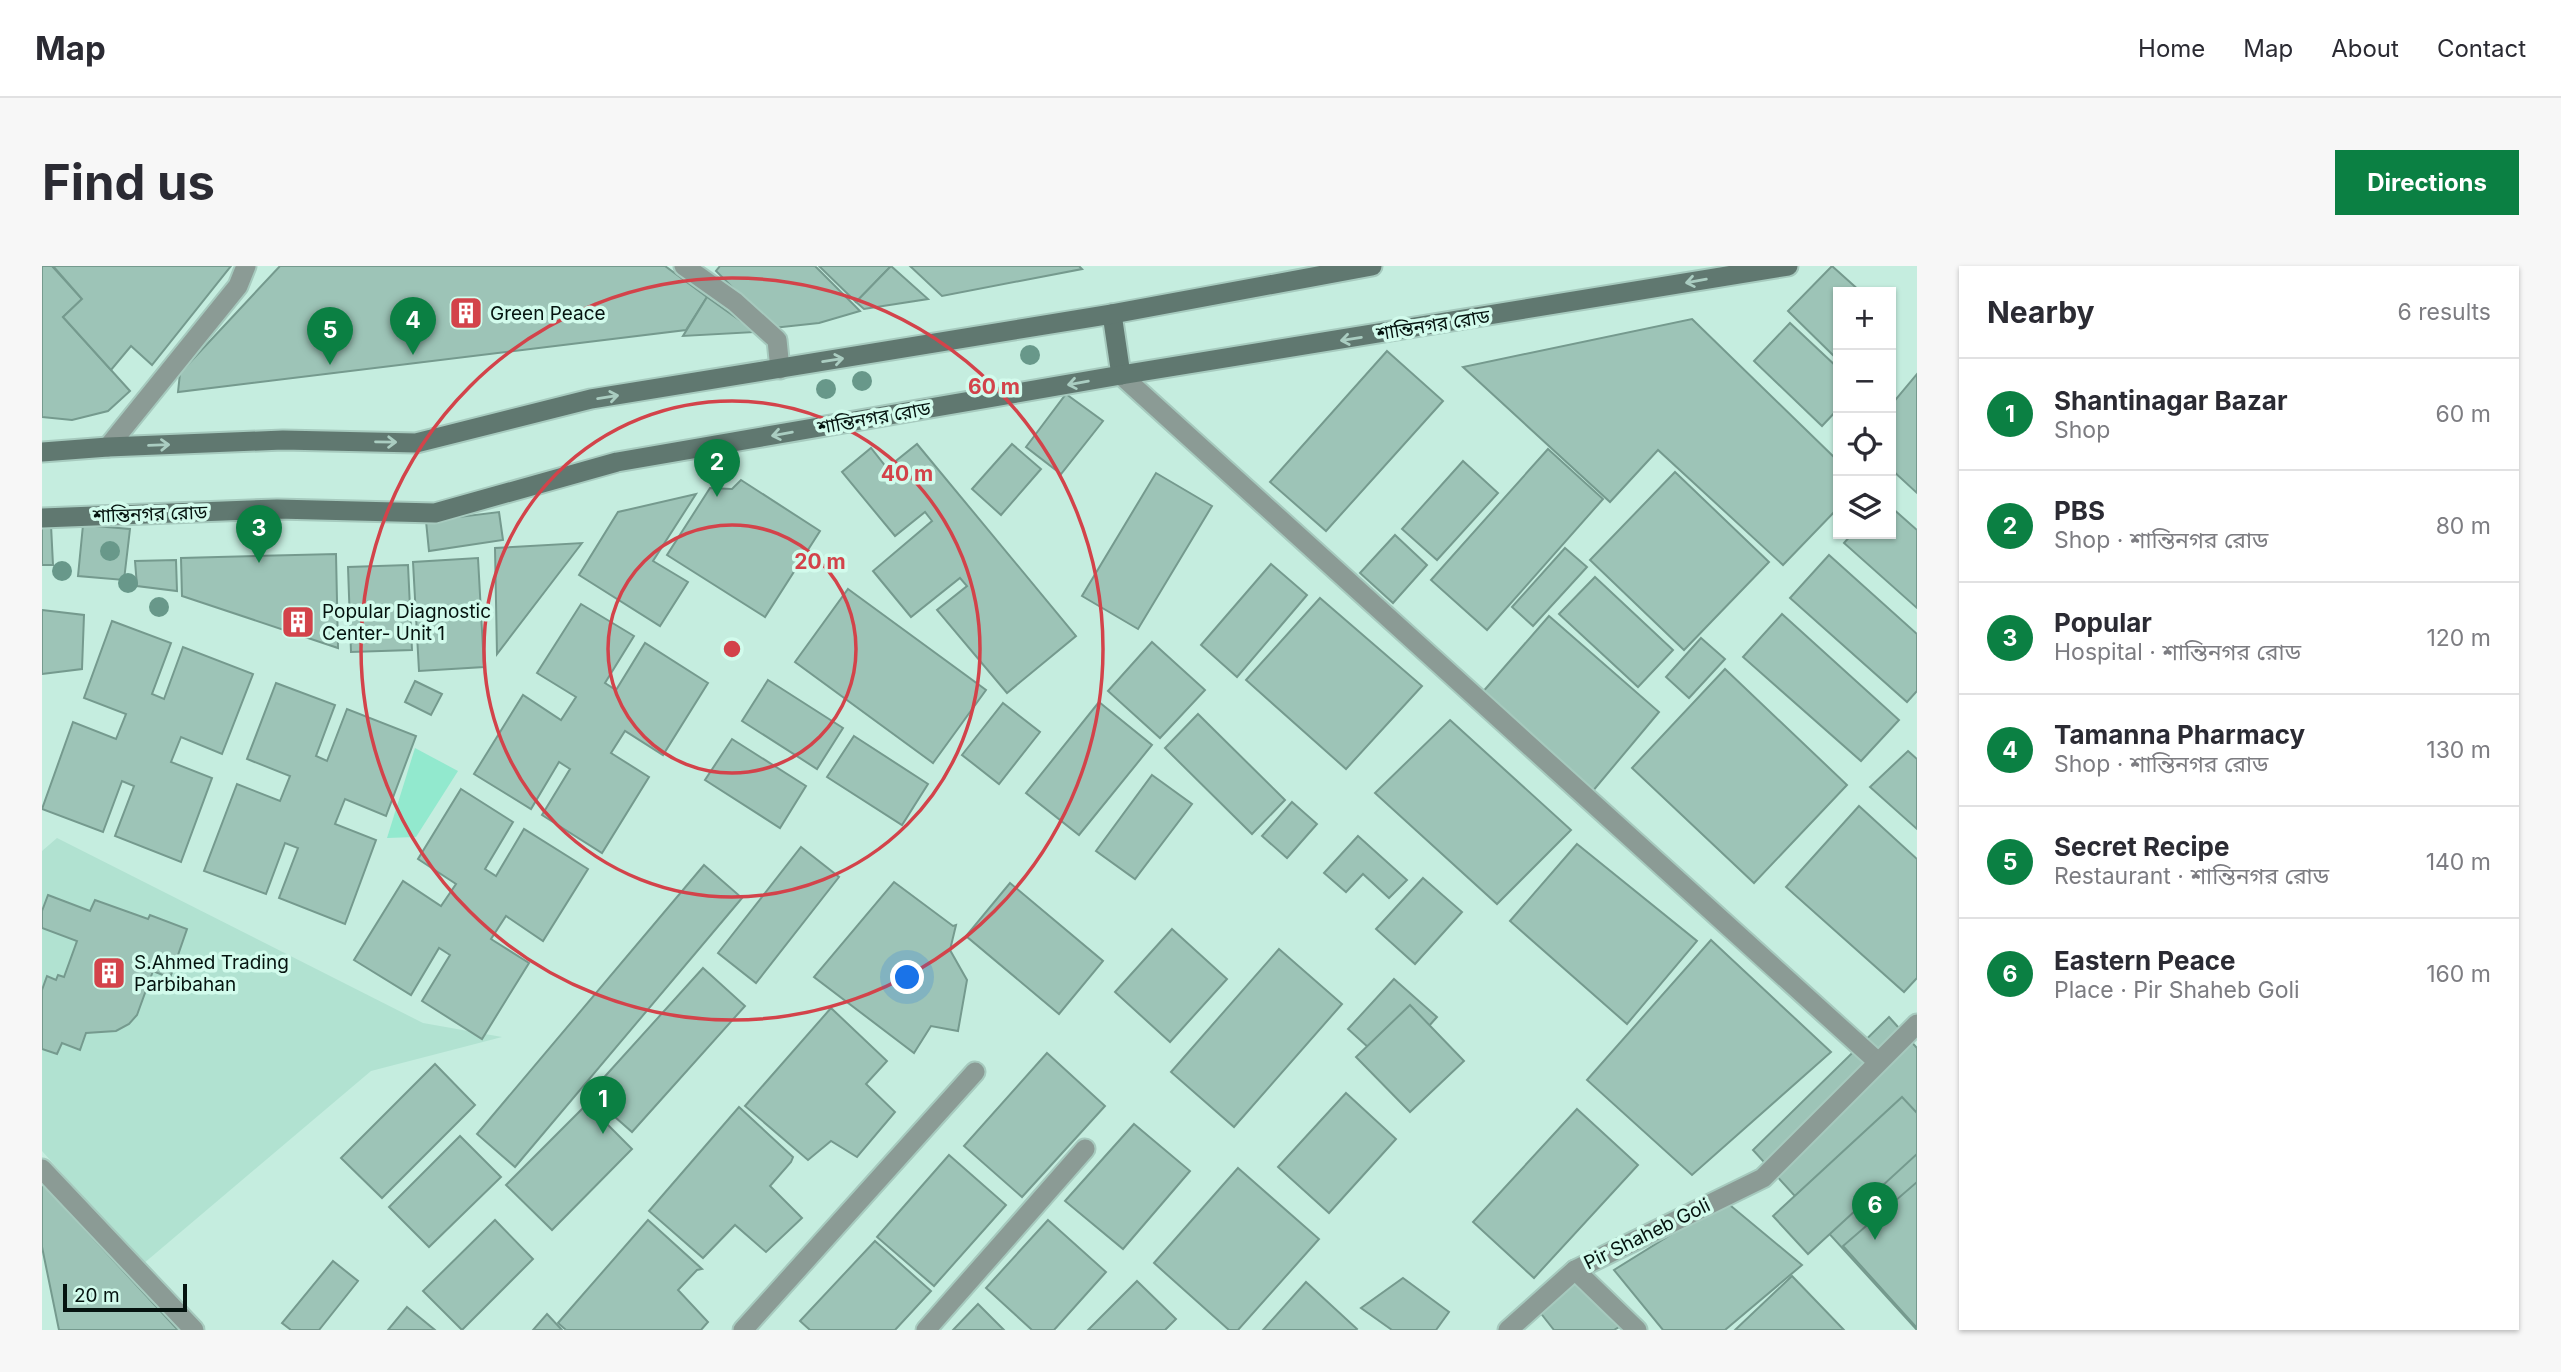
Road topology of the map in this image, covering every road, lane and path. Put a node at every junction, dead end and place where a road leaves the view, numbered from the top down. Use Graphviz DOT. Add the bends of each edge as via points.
graph roads {
  1 [pos="246,266"];
  2 [pos="684,266"];
  3 [pos="1372,266"];
  4 [pos="1788,266"];
  5 [pos="1112,314"];
  6 [pos="780,369"];
  7 [pos="1121,375"];
  8 [pos="107,447"];
  9 [pos="42,452"];
  10 [pos="42,518"];
  11 [pos="1917,1024"];
  12 [pos="1878,1062"];
  13 [pos="975,1072"];
  14 [pos="1085,1149"];
  15 [pos="42,1168"];
  16 [pos="1575,1270"];
  17 [pos="194,1330"];
  18 [pos="743,1330"];
  19 [pos="926,1330"];
  20 [pos="1508,1330"];
  21 [pos="1637,1330"];
  1 -- 8 [label="street" via="238,286"];
  2 -- 6 [label="street" via="736,302 776,340"];
  3 -- 5 [label="main road"];
  4 -- 7 [label="main road, শান্তিনগর রোড, one-way"];
  6 -- 5 [label="main road, one-way"];
  5 -- 7 [label="main road"];
  8 -- 6 [label="main road, one-way" via="283,440 415,443 591,399"];
  7 -- 10 [label="main road, শান্তিনগর রোড, one-way" via="617,462 435,513 276,509"];
  7 -- 12 [label="street"];
  8 -- 9 [label="main road"];
  11 -- 12 [label="street, Pir Shaheb Goli"];
  12 -- 16 [label="street, Pir Shaheb Goli" via="1763,1178"];
  13 -- 18 [label="street"];
  14 -- 19 [label="street"];
  15 -- 17 [label="street"];
  16 -- 20 [label="street, Pir Shaheb Goli"];
  16 -- 21 [label="street"];
}
